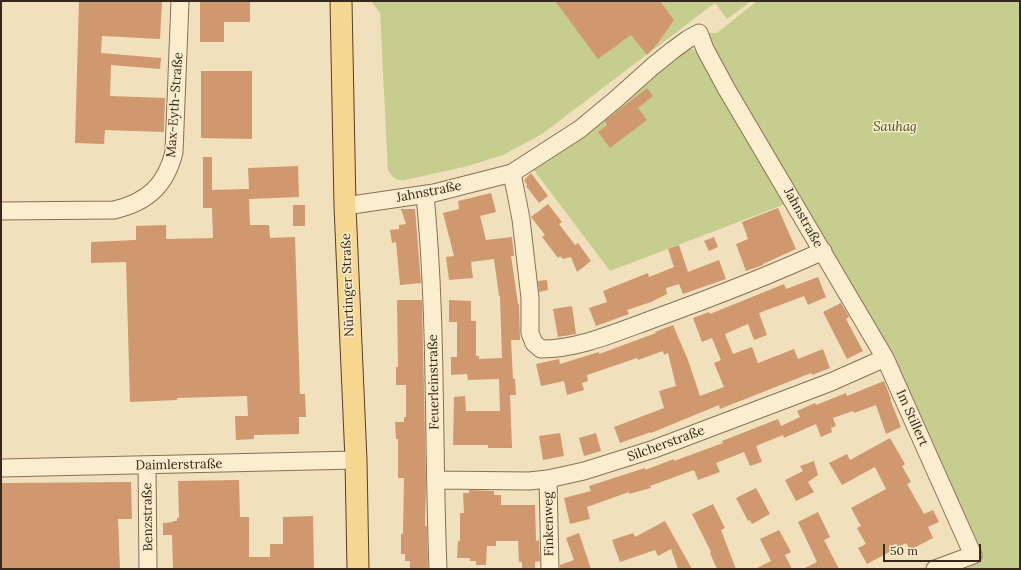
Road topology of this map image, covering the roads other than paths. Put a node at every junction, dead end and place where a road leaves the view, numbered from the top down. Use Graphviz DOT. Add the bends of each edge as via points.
graph roads {
  1 [pos="180,1"];
  2 [pos="341,1"];
  3 [pos="512,173"];
  4 [pos="425,195"];
  5 [pos="345,206"];
  6 [pos="1,211"];
  7 [pos="823,252"];
  8 [pos="885,358"];
  9 [pos="356,460"];
  10 [pos="147,465"];
  11 [pos="1,468"];
  12 [pos="548,479"];
  13 [pos="437,480"];
  14 [pos="148,569"];
  15 [pos="358,569"];
  16 [pos="438,569"];
  17 [pos="550,569"];
  18 [pos="936,569"];
  1 -- 6 [label="street, Max-Eyth-Straße" via="174,152 163,180 140,200 128,207 114,210"];
  2 -- 5 [label="main road, Nürtinger Straße"];
  3 -- 4 [label="street, Jahnstraße"];
  3 -- 7 [label="street, Jahnstraße" via="526,262 530,334 534,343 541,349 555,349 605,337 749,284"];
  3 -- 7 [label="street, Jahnstraße" via="580,129 668,54 699,33 723,82"];
  4 -- 5 [label="street, Jahnstraße"];
  4 -- 13 [label="street, Feuerleinstraße" via="433,319"];
  5 -- 9 [label="main road, Nürtinger Straße"];
  7 -- 8 [label="street, Im Stillert"];
  8 -- 12 [label="street, Silcherstraße" via="810,390 654,449 584,471"];
  8 -- 18 [label="street, Im Stillert" via="973,555"];
  9 -- 10 [label="street, Daimlerstraße"];
  9 -- 15 [label="main road, Nürtinger Straße"];
  10 -- 11 [label="street, Daimlerstraße"];
  10 -- 14 [label="street, Benzstraße"];
  12 -- 13 [label="street, Silcherstraße"];
  12 -- 17 [label="street, Finkenweg"];
  13 -- 16 [label="street, Feuerleinstraße"];
}
